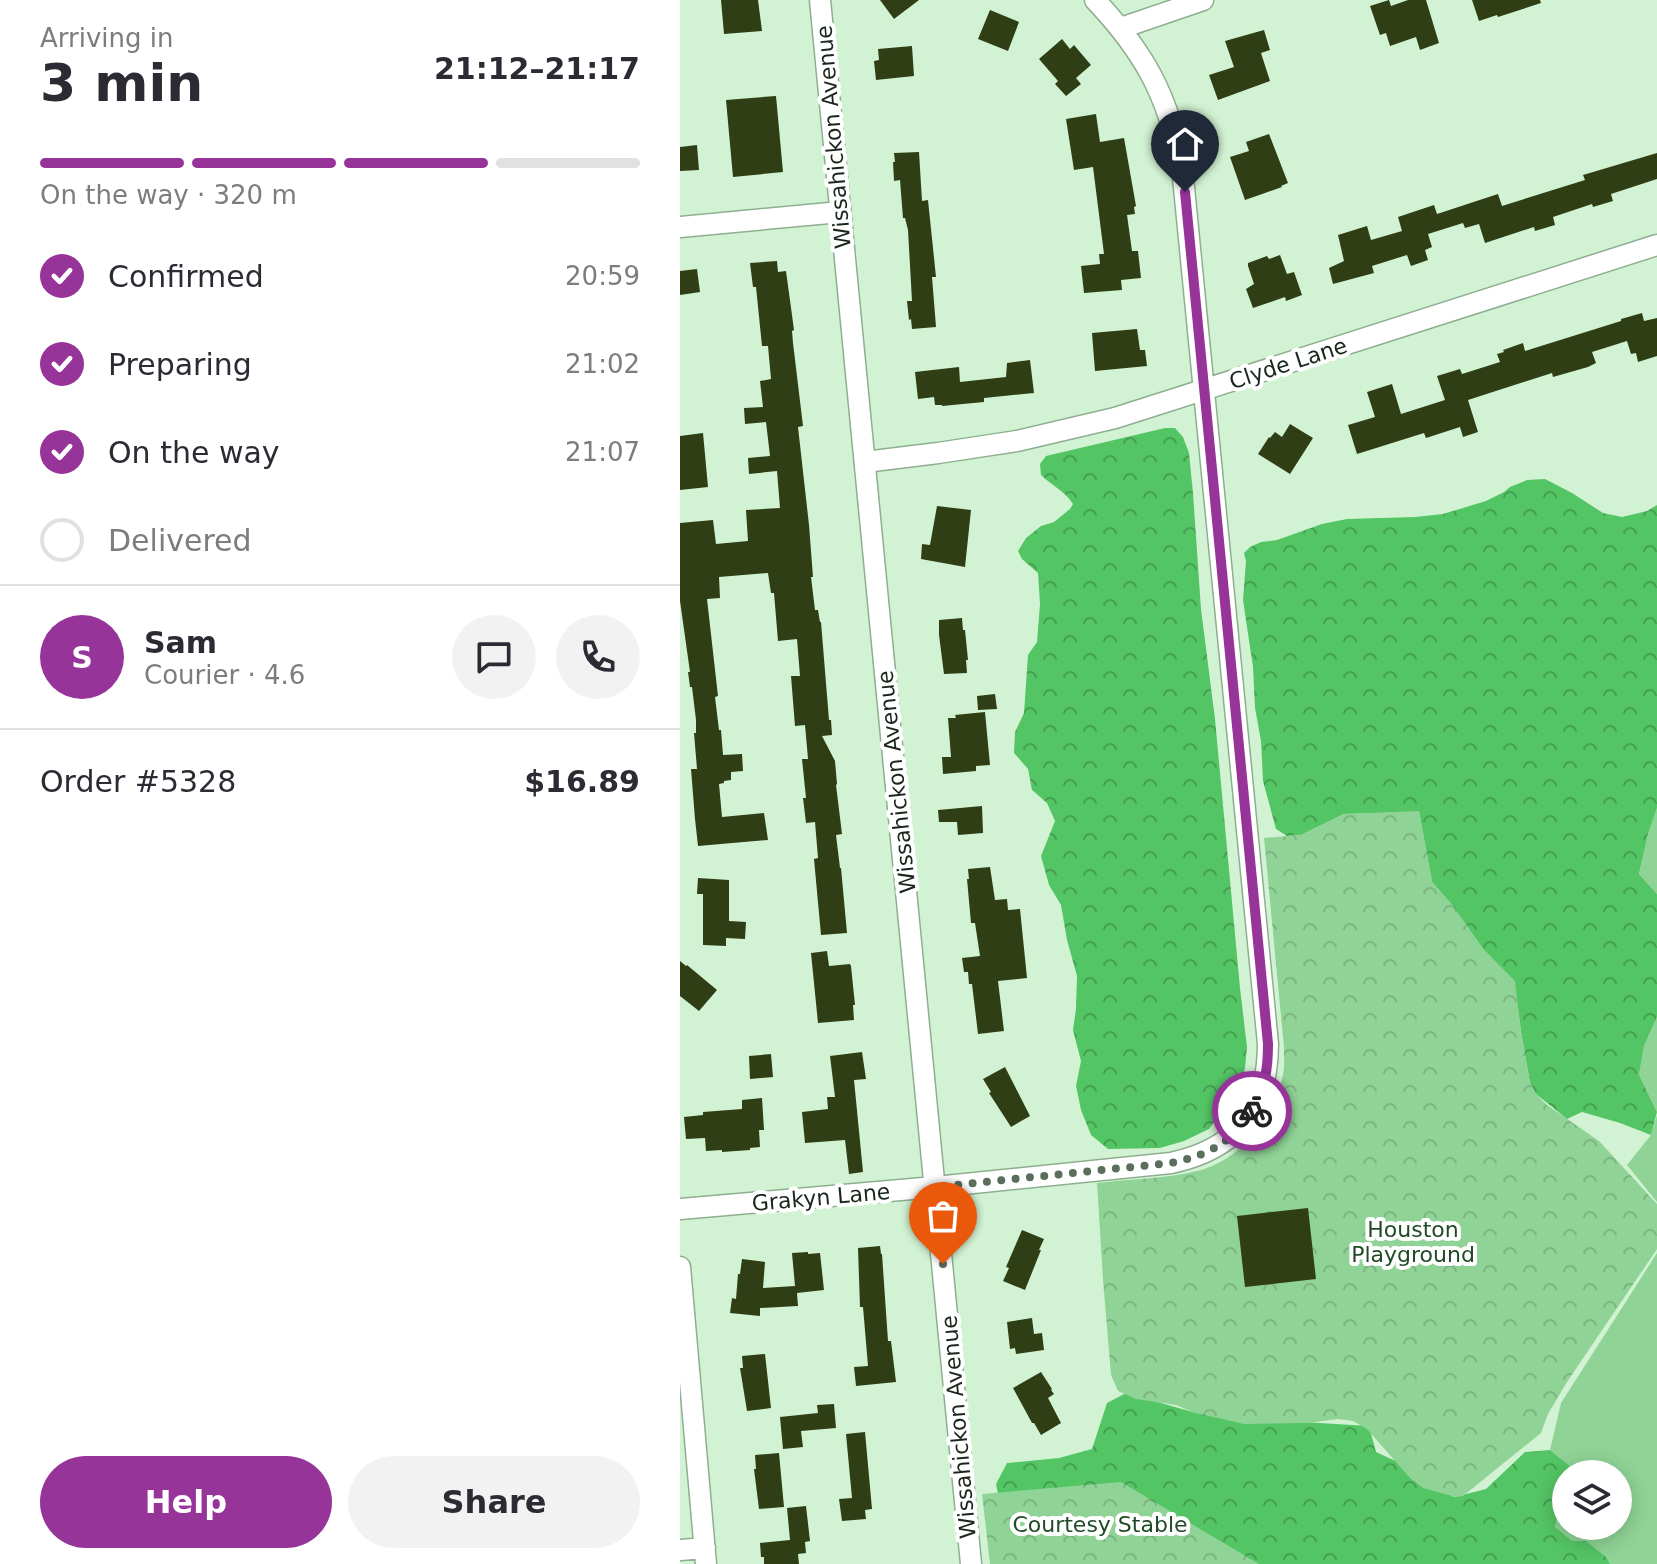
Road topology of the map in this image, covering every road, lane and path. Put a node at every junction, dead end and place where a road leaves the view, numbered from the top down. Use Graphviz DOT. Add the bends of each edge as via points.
graph roads {
  1 [pos="820,0"];
  2 [pos="1095,0"];
  3 [pos="1203,0"];
  4 [pos="1121,28"];
  5 [pos="840,212"];
  6 [pos="680,227"];
  7 [pos="1657,245"];
  8 [pos="1205,390"];
  9 [pos="865,462"];
  10 [pos="935,1187"];
  11 [pos="680,1209"];
  12 [pos="680,1267"];
  13 [pos="680,1550"];
  14 [pos="705,1556"];
  15 [pos="971,1564"];
  1 -- 5 [label="street, Wissahickon Avenue"];
  2 -- 4 [label="street"];
  3 -- 4 [label="street"];
  4 -- 8 [label="street" via="1161,94 1177,142"];
  5 -- 6 [label="street"];
  5 -- 9 [label="street, Wissahickon Avenue"];
  7 -- 8 [label="street, Clyde Lane"];
  8 -- 9 [label="street, Clyde Lane" via="1029,439"];
  8 -- 10 [label="street, Grakyn Lane" via="1268,1044 1265,1084 1239,1129 1192,1159"];
  9 -- 10 [label="street, Wissahickon Avenue"];
  10 -- 11 [label="street, Grakyn Lane"];
  10 -- 15 [label="street, Wissahickon Avenue"];
  12 -- 14 [label="street"];
  13 -- 14 [label="street"];
}
